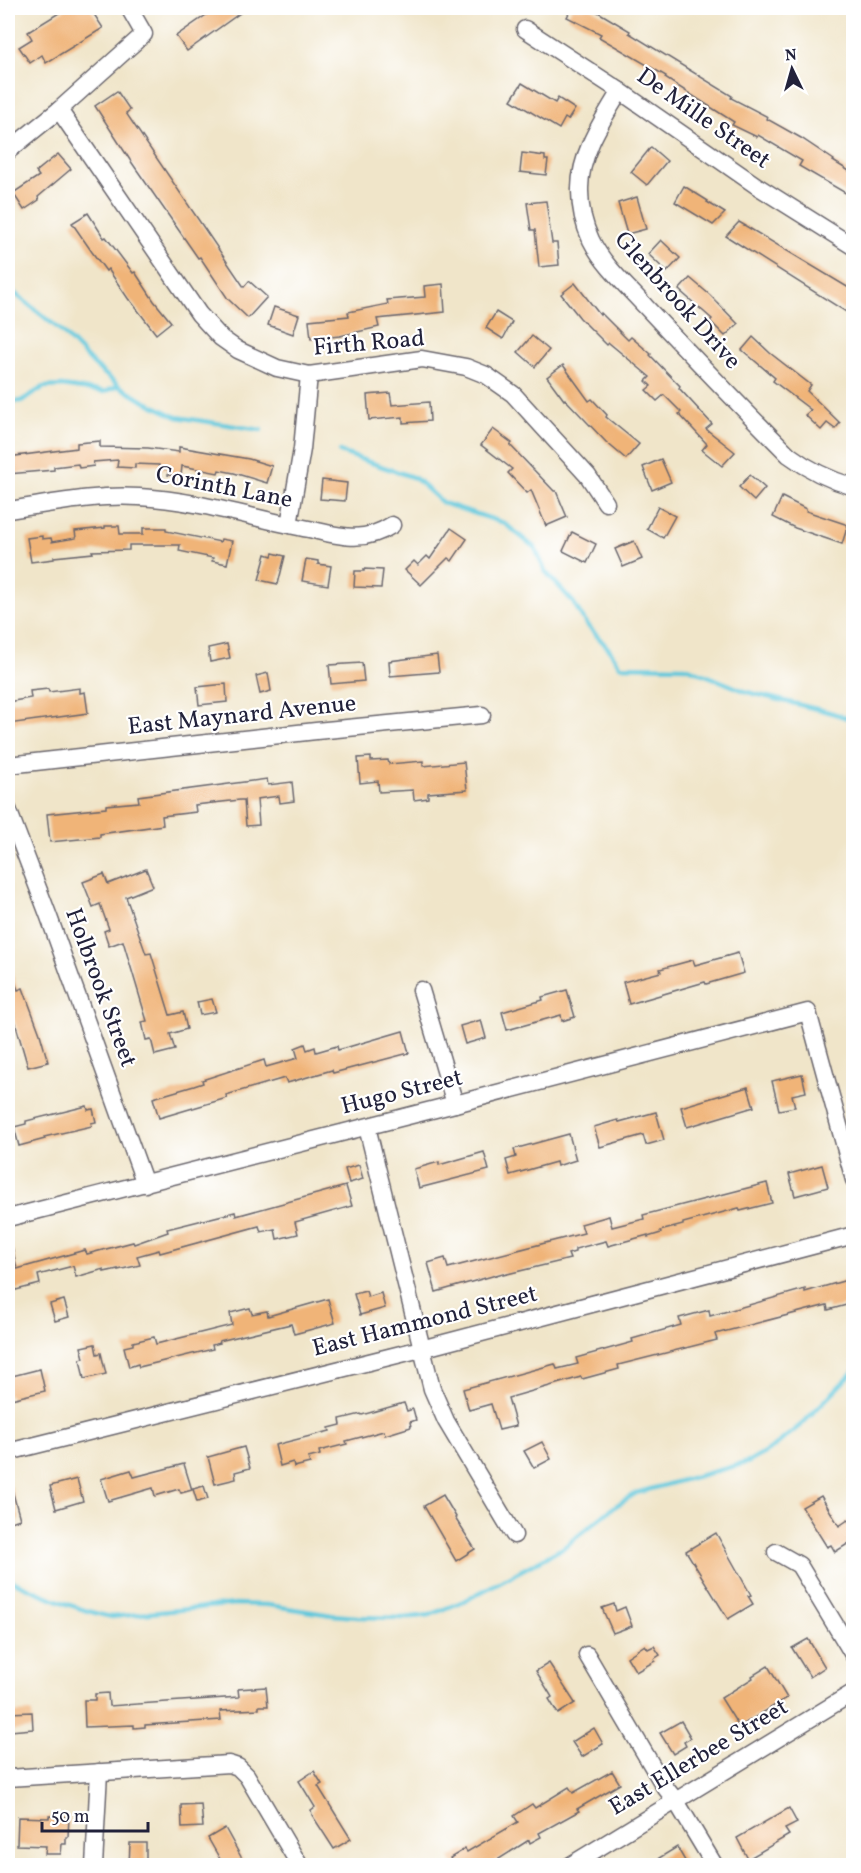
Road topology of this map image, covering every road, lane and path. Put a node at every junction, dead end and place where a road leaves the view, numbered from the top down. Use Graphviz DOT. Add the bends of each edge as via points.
graph roads {
  1 [pos="129,8"];
  2 [pos="525,29"];
  3 [pos="620,91"];
  4 [pos="59,110"];
  5 [pos="8,152"];
  6 [pos="854,247"];
  7 [pos="309,375"];
  8 [pos="854,487"];
  9 [pos="606,503"];
  10 [pos="8,510"];
  11 [pos="289,525"];
  12 [pos="392,525"];
  13 [pos="482,715"];
  14 [pos="8,765"];
  15 [pos="8,809"];
  16 [pos="421,990"];
  17 [pos="455,1104"];
  18 [pos="367,1127"];
  19 [pos="854,1180"];
  20 [pos="146,1184"];
  21 [pos="8,1218"];
  22 [pos="854,1235"];
  23 [pos="421,1349"];
  24 [pos="8,1452"];
  25 [pos="514,1535"];
  26 [pos="776,1552"];
  27 [pos="587,1655"];
  28 [pos="854,1656"];
  29 [pos="854,1692"];
  30 [pos="99,1772"];
  31 [pos="8,1778"];
  32 [pos="676,1801"];
  33 [pos="94,1866"];
  34 [pos="300,1866"];
  35 [pos="569,1866"];
  36 [pos="715,1866"];
  1 -- 4 [label="street" via="144,34"];
  2 -- 3 [label="street, De Mille Street"];
  3 -- 6 [label="street, De Mille Street" via="757,186"];
  3 -- 8 [label="street, Glenbrook Drive" via="582,169 582,212 591,241 608,265 709,375 789,455 822,476"];
  4 -- 5 [label="street"];
  4 -- 7 [label="street, Firth Road" via="199,314 221,338 237,350 277,368"];
  7 -- 9 [label="street, Firth Road" via="422,359 486,375 513,394 588,476"];
  7 -- 11 [label="street"];
  10 -- 11 [label="street, Corinth Lane" via="137,496 213,506"];
  11 -- 12 [label="street, Corinth Lane" via="346,537 370,536"];
  13 -- 14 [label="street, East Maynard Avenue"];
  15 -- 20 [label="street, Holbrook Street"];
  16 -- 17 [label="street"];
  17 -- 18 [label="street, Hugo Street"];
  17 -- 19 [label="street, Hugo Street" via="808,1012"];
  18 -- 20 [label="street, Hugo Street"];
  18 -- 23 [label="street"];
  20 -- 21 [label="street, Hugo Street"];
  22 -- 23 [label="street, East Hammond Street"];
  23 -- 24 [label="street, East Hammond Street"];
  23 -- 25 [label="street" via="446,1421"];
  26 -- 28 [label="street" via="799,1565"];
  27 -- 32 [label="street"];
  29 -- 32 [label="street, East Ellerbee Street"];
  30 -- 31 [label="street"];
  30 -- 33 [label="street"];
  30 -- 34 [label="street" via="229,1764 238,1767 253,1784"];
  32 -- 35 [label="street, East Ellerbee Street"];
  32 -- 36 [label="street"];
}
